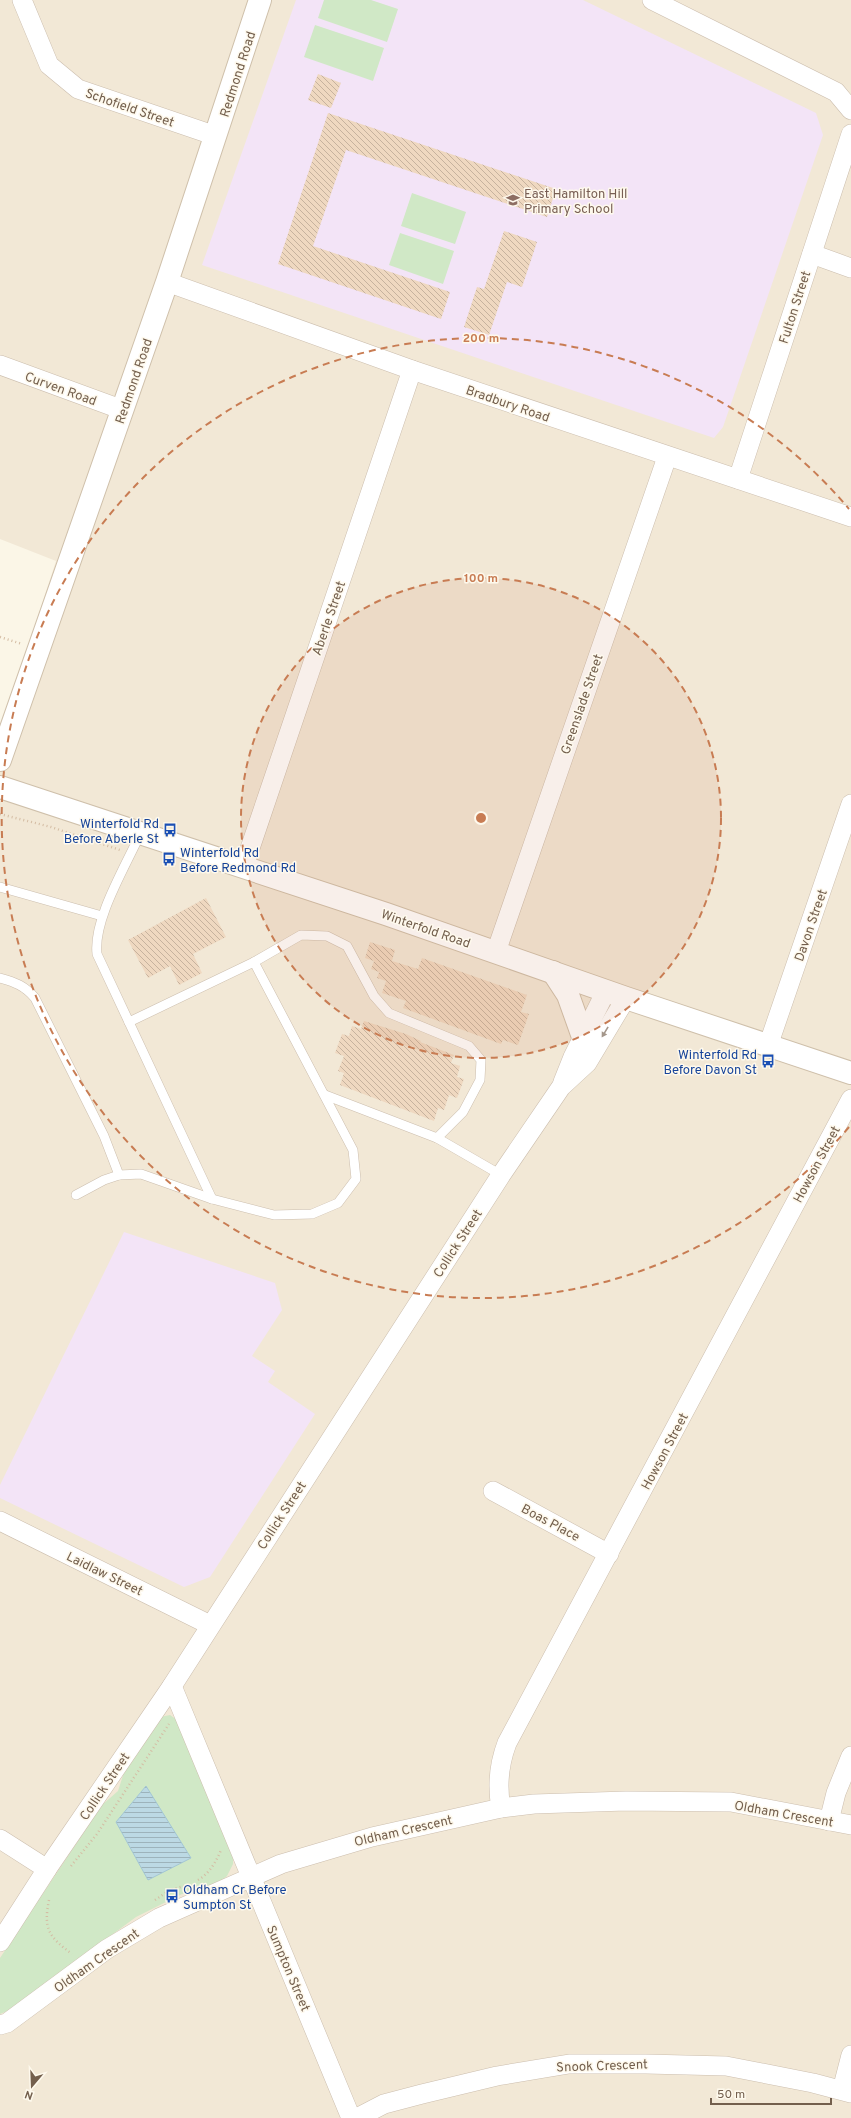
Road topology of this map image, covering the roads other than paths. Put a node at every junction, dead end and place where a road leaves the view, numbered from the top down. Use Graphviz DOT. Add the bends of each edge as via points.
graph roads {
  1 [pos="22,0"];
  2 [pos="260,0"];
  3 [pos="652,0"];
  4 [pos="851,110"];
  5 [pos="851,134"];
  6 [pos="216,136"];
  7 [pos="812,254"];
  8 [pos="851,268"];
  9 [pos="167,282"];
  10 [pos="0,365"];
  11 [pos="412,370"];
  12 [pos="123,410"];
  13 [pos="667,457"];
  14 [pos="738,479"];
  15 [pos="851,517"];
  16 [pos="0,760"];
  17 [pos="0,787"];
  18 [pos="851,804"];
  19 [pos="140,834"];
  20 [pos="244,866"];
  21 [pos="0,887"];
  22 [pos="102,916"];
  23 [pos="496,952"];
  24 [pos="254,962"];
  25 [pos="553,972"];
  26 [pos="0,978"];
  27 [pos="616,995"];
  28 [pos="129,1022"];
  29 [pos="583,1037"];
  30 [pos="768,1046"];
  31 [pos="851,1073"];
  32 [pos="561,1087"];
  33 [pos="325,1095"];
  34 [pos="851,1099"];
  35 [pos="437,1138"];
  36 [pos="119,1175"];
  37 [pos="501,1176"];
  38 [pos="76,1195"];
  39 [pos="212,1199"];
  40 [pos="493,1491"];
  41 [pos="0,1521"];
  42 [pos="609,1554"];
  43 [pos="210,1625"];
  44 [pos="172,1686"];
  45 [pos="851,1756"];
  46 [pos="501,1808"];
  47 [pos="830,1821"];
  48 [pos="851,1825"];
  49 [pos="0,1839"];
  50 [pos="47,1869"];
  51 [pos="251,1877"];
  52 [pos="0,1942"];
  53 [pos="0,2025"];
  54 [pos="851,2055"];
  55 [pos="846,2092"];
  56 [pos="351,2118"];
  57 [pos="357,2118"];
  1 -- 6 [label="street, Schofield Street" via="49,65 78,89"];
  2 -- 6 [label="main road, Redmond Road"];
  3 -- 4 [label="street" via="836,92"];
  5 -- 7 [label="street, Fulton Street"];
  6 -- 9 [label="main road, Redmond Road"];
  7 -- 8 [label="street"];
  7 -- 14 [label="street, Fulton Street"];
  9 -- 11 [label="street, Bradbury Road"];
  9 -- 12 [label="main road, Redmond Road"];
  10 -- 12 [label="street, Curven Road"];
  11 -- 13 [label="street, Bradbury Road"];
  11 -- 20 [label="street, Aberle Street"];
  12 -- 16 [label="main road, Redmond Road"];
  13 -- 14 [label="street, Bradbury Road"];
  13 -- 23 [label="street, Greenslade Street"];
  14 -- 15 [label="street, Bradbury Road"];
  17 -- 19 [label="main road, Winterfold Road"];
  18 -- 30 [label="street, Davon Street"];
  19 -- 20 [label="main road, Winterfold Road"];
  19 -- 22 [label="lane"];
  20 -- 23 [label="main road, Winterfold Road"];
  21 -- 22 [label="lane"];
  22 -- 28 [label="lane" via="96,943 97,954"];
  23 -- 25 [label="main road, Winterfold Road"];
  24 -- 28 [label="lane"];
  24 -- 33 [label="lane"];
  24 -- 35 [label="lane" via="301,935 327,936 347,946 374,996 389,1013 469,1046 481,1060 480,1080 463,1112"];
  25 -- 27 [label="main road, Winterfold Road"];
  25 -- 29 [label="main road" via="568,995"];
  26 -- 36 [label="lane" via="27,988 35,998 104,1136"];
  27 -- 29 [label="street, Collick Street"];
  27 -- 30 [label="main road, Winterfold Road"];
  27 -- 32 [label="street, Collick Street, one-way" via="586,1063"];
  28 -- 39 [label="lane"];
  29 -- 32 [label="street, Collick Street"];
  30 -- 31 [label="main road, Winterfold Road"];
  32 -- 37 [label="street, Collick Street"];
  33 -- 35 [label="lane"];
  33 -- 39 [label="lane" via="353,1150 356,1179 338,1203 312,1214 274,1215"];
  34 -- 42 [label="street, Howson Street"];
  35 -- 37 [label="lane"];
  36 -- 38 [label="lane"];
  36 -- 39 [label="lane" via="141,1174"];
  37 -- 43 [label="street, Collick Street"];
  40 -- 42 [label="street, Boas Place"];
  41 -- 43 [label="street, Laidlaw Street"];
  42 -- 46 [label="street, Howson Street" via="507,1743 501,1760"];
  43 -- 44 [label="street, Collick Street"];
  44 -- 50 [label="street, Collick Street"];
  44 -- 51 [label="street, Sumpton Street"];
  45 -- 47 [label="street" via="836,1793"];
  46 -- 47 [label="street, Oldham Crescent" via="534,1804 626,1801 731,1802"];
  46 -- 51 [label="street, Oldham Crescent" via="330,1848"];
  47 -- 48 [label="street, Oldham Crescent"];
  49 -- 50 [label="street"];
  50 -- 52 [label="street, Collick Street"];
  51 -- 53 [label="street, Oldham Crescent" via="158,1918 83,1966 7,2023"];
  51 -- 56 [label="street, Sumpton Street"];
  54 -- 55 [label="street"];
  55 -- 57 [label="street, Snook Crescent" via="726,2066 569,2064 497,2076 422,2094 384,2104"];
}
